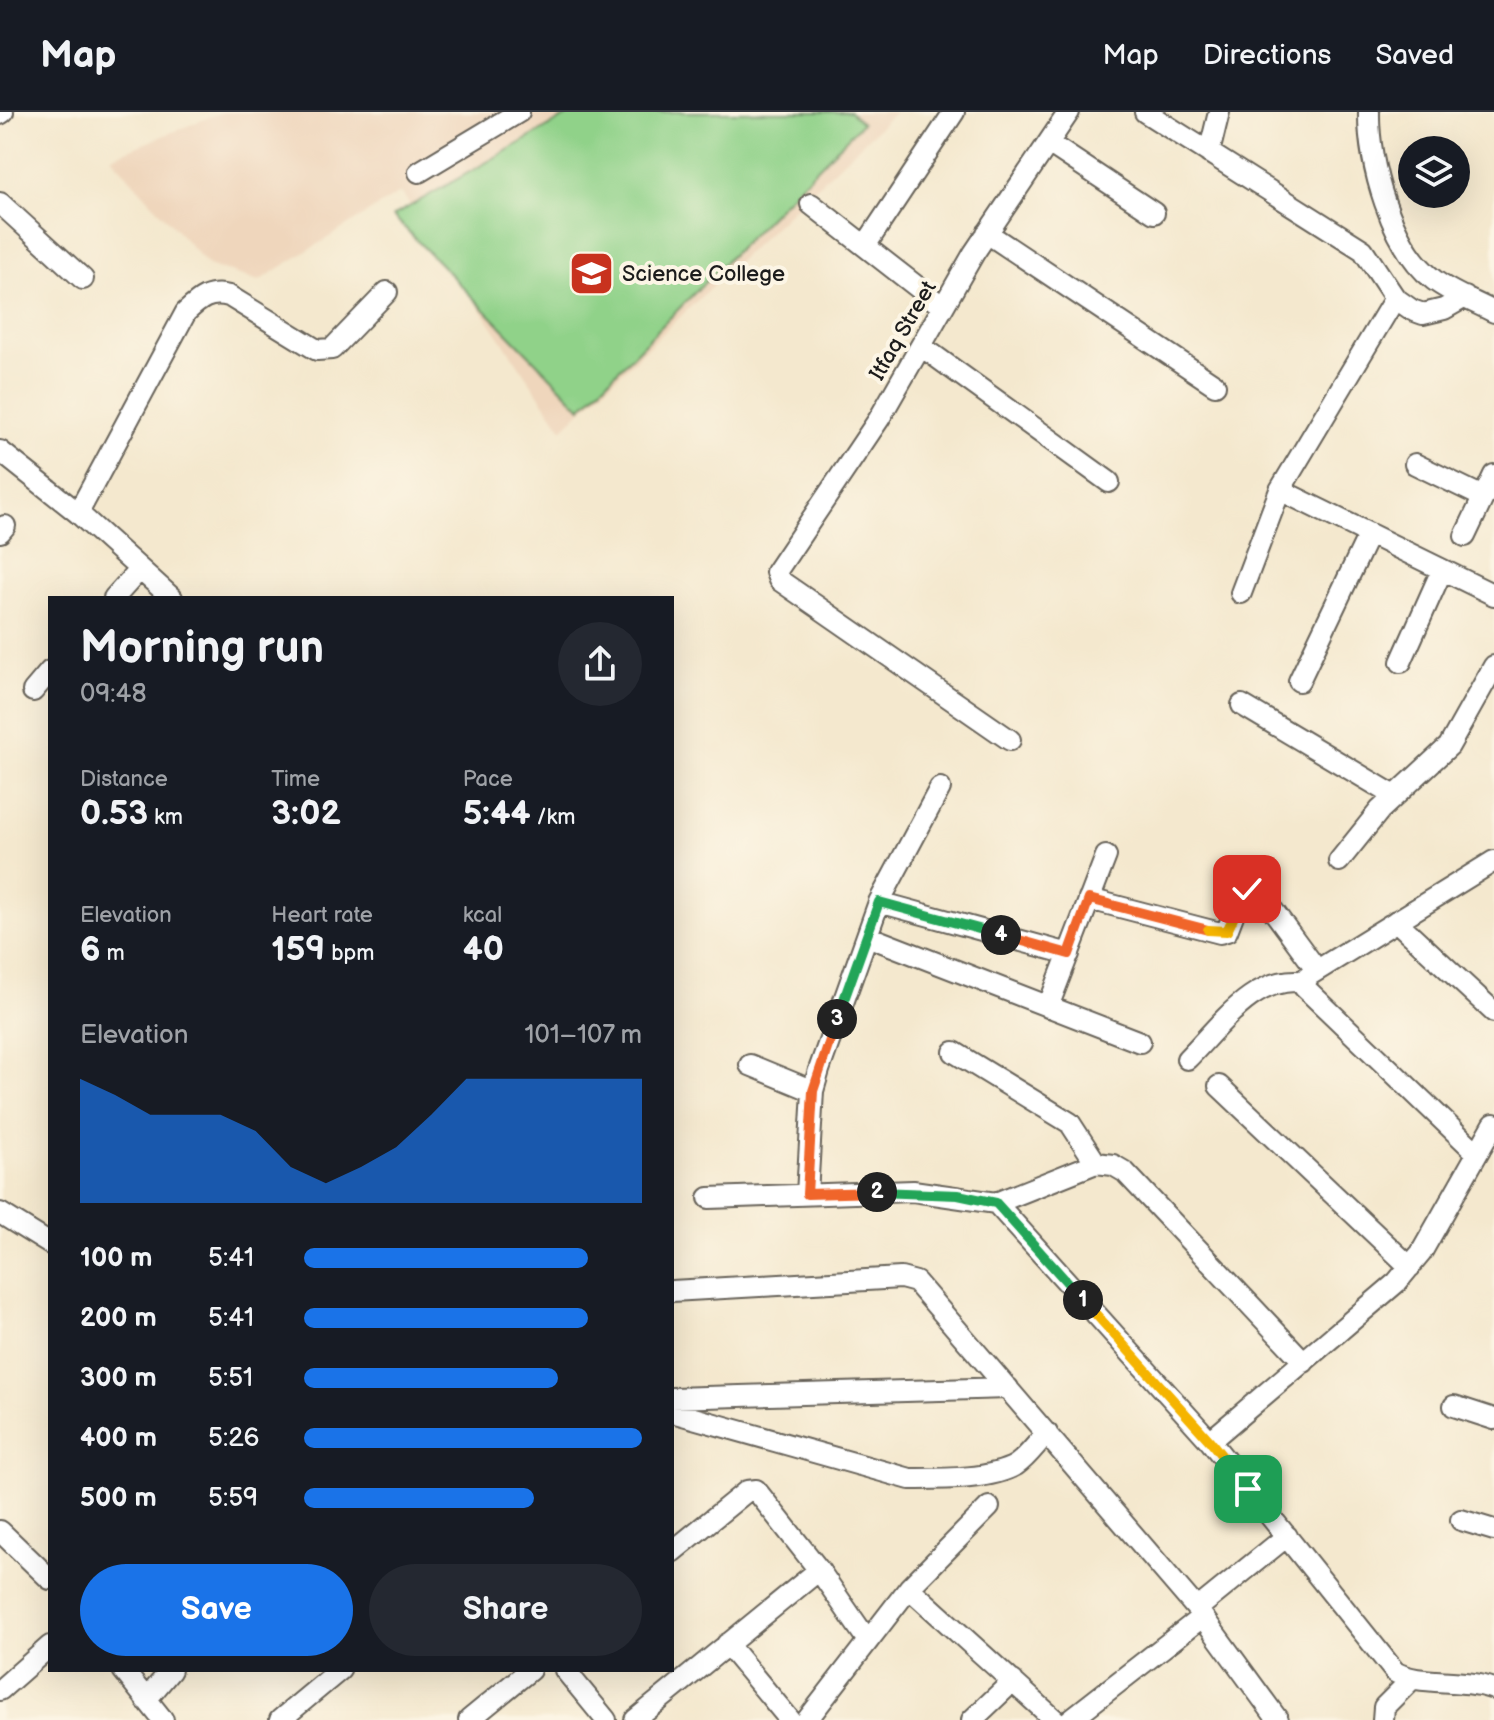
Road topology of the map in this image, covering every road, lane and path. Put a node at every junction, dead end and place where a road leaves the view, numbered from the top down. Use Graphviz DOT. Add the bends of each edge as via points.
graph roads {
  1 [pos="519,112"];
  2 [pos="954,112"];
  3 [pos="1069,112"];
  4 [pos="1145,112"];
  5 [pos="1219,112"];
  6 [pos="1369,112"];
  7 [pos="1050,144"];
  8 [pos="1209,153"];
  9 [pos="419,172"];
  10 [pos="0,203"];
  11 [pos="811,204"];
  12 [pos="1154,213"];
  13 [pos="987,233"];
  14 [pos="865,246"];
  15 [pos="83,279"];
  16 [pos="387,292"];
  17 [pos="1465,297"];
  18 [pos="1395,298"];
  19 [pos="943,307"];
  20 [pos="1494,312"];
  21 [pos="921,346"];
  22 [pos="1215,385"];
  23 [pos="0,451"];
  24 [pos="1415,464"];
  25 [pos="1494,475"];
  26 [pos="1109,482"];
  27 [pos="1280,490"];
  28 [pos="1483,497"];
  29 [pos="78,513"];
  30 [pos="1369,534"];
  31 [pos="1465,536"];
  32 [pos="140,569"];
  33 [pos="1442,570"];
  34 [pos="1241,593"];
  35 [pos="1494,595"];
  36 [pos="116,596"];
  37 [pos="170,596"];
  38 [pos="1401,662"];
  39 [pos="1494,666"];
  40 [pos="48,673"];
  41 [pos="1299,681"];
  42 [pos="33,691"];
  43 [pos="1242,705"];
  44 [pos="1010,740"];
  45 [pos="940,788"];
  46 [pos="1395,796"];
  47 [pos="1106,856"];
  48 [pos="1339,861"];
  49 [pos="1494,861"];
  50 [pos="1089,899"];
  51 [pos="879,902"];
  52 [pos="1396,921"];
  53 [pos="867,936"];
  54 [pos="1069,954"];
  55 [pos="1311,976"];
  56 [pos="1048,1007"];
  57 [pos="1494,1012"];
  58 [pos="1140,1042"];
  59 [pos="954,1052"];
  60 [pos="1187,1059"];
  61 [pos="750,1065"];
  62 [pos="1219,1086"];
  63 [pos="813,1091"];
  64 [pos="1494,1124"];
  65 [pos="1477,1153"];
  66 [pos="1096,1163"];
  67 [pos="807,1194"];
  68 [pos="709,1198"];
  69 [pos="996,1203"];
  70 [pos="0,1213"];
  71 [pos="48,1243"];
  72 [pos="1410,1267"];
  73 [pos="674,1291"];
  74 [pos="1304,1362"];
  75 [pos="1008,1388"];
  76 [pos="674,1398"];
  77 [pos="1454,1406"];
  78 [pos="674,1413"];
  79 [pos="1494,1419"];
  80 [pos="1047,1433"];
  81 [pos="1210,1441"];
  82 [pos="989,1507"];
  83 [pos="1461,1520"];
  84 [pos="1494,1530"];
  85 [pos="0,1531"];
  86 [pos="1287,1536"];
  87 [pos="674,1550"];
  88 [pos="819,1570"];
  89 [pos="48,1575"];
  90 [pos="909,1588"];
  91 [pos="1200,1613"];
  92 [pos="868,1641"];
  93 [pos="727,1644"];
  94 [pos="48,1648"];
  95 [pos="125,1672"];
  96 [pos="169,1672"];
  97 [pos="338,1672"];
  98 [pos="528,1672"];
  99 [pos="567,1672"];
  100 [pos="1013,1681"];
  101 [pos="1410,1681"];
  102 [pos="1494,1689"];
  103 [pos="0,1690"];
  104 [pos="146,1700"];
  105 [pos="163,1720"];
  106 [pos="280,1720"];
  107 [pos="469,1720"];
  108 [pos="606,1720"];
  109 [pos="635,1720"];
  110 [pos="790,1720"];
  111 [pos="807,1720"];
  112 [pos="972,1720"];
  113 [pos="1055,1720"];
  114 [pos="1070,1720"];
  115 [pos="1278,1720"];
  116 [pos="1383,1720"];
  1 -- 9 [label="street"];
  2 -- 14 [label="street"];
  3 -- 7 [label="street, Itfaq Street"];
  4 -- 8 [label="street"];
  5 -- 8 [label="street"];
  6 -- 17 [label="street" via="1371,159 1409,252 1436,282"];
  7 -- 12 [label="street"];
  7 -- 13 [label="street, Itfaq Street"];
  8 -- 18 [label="street" via="1363,250"];
  10 -- 15 [label="street"];
  11 -- 14 [label="street"];
  13 -- 19 [label="street, Itfaq Street"];
  13 -- 22 [label="street"];
  14 -- 19 [label="street"];
  16 -- 29 [label="street" via="325,351 229,296 204,296 186,312"];
  17 -- 18 [label="street" via="1423,314"];
  17 -- 20 [label="street"];
  18 -- 27 [label="street"];
  19 -- 21 [label="street, Itfaq Street"];
  21 -- 26 [label="street"];
  21 -- 44 [label="street, Itfaq Street" via="879,419 776,572 779,580"];
  23 -- 29 [label="street"];
  24 -- 28 [label="street"];
  25 -- 28 [label="street"];
  27 -- 30 [label="street"];
  27 -- 34 [label="street"];
  28 -- 31 [label="street"];
  29 -- 32 [label="street"];
  30 -- 33 [label="street"];
  30 -- 41 [label="street"];
  32 -- 36 [label="street"];
  32 -- 37 [label="street"];
  33 -- 35 [label="street"];
  33 -- 38 [label="street"];
  39 -- 46 [label="street" via="1449,746"];
  40 -- 42 [label="street"];
  43 -- 46 [label="street"];
  45 -- 51 [label="street"];
  46 -- 48 [label="street"];
  47 -- 50 [label="street"];
  49 -- 52 [label="street"];
  50 -- 54 [label="street"];
  50 -- 55 [label="street" via="1220,933 1227,931 1241,894 1253,889"];
  51 -- 53 [label="street"];
  51 -- 54 [label="street"];
  52 -- 55 [label="street"];
  52 -- 57 [label="street"];
  53 -- 56 [label="street"];
  53 -- 63 [label="street"];
  54 -- 56 [label="street"];
  55 -- 60 [label="street" via="1267,985"];
  55 -- 65 [label="street" via="1307,992"];
  56 -- 58 [label="street"];
  59 -- 66 [label="street" via="1070,1123"];
  61 -- 63 [label="street"];
  62 -- 72 [label="street"];
  63 -- 67 [label="street"];
  64 -- 65 [label="street"];
  65 -- 72 [label="street"];
  66 -- 69 [label="street"];
  66 -- 74 [label="street" via="1125,1172"];
  67 -- 68 [label="street"];
  67 -- 69 [label="street" via="913,1191"];
  69 -- 81 [label="street"];
  70 -- 71 [label="street"];
  72 -- 74 [label="street"];
  73 -- 75 [label="street" via="901,1278 916,1282"];
  74 -- 81 [label="street"];
  75 -- 76 [label="street"];
  75 -- 80 [label="street"];
  77 -- 79 [label="street"];
  78 -- 80 [label="street" via="910,1479 1004,1470"];
  80 -- 91 [label="street"];
  81 -- 86 [label="street"];
  82 -- 90 [label="street"];
  83 -- 84 [label="street"];
  85 -- 89 [label="street"];
  86 -- 91 [label="street"];
  86 -- 101 [label="street" via="1395,1672"];
  87 -- 88 [label="street" via="747,1491 756,1490"];
  88 -- 92 [label="street"];
  88 -- 93 [label="street"];
  90 -- 92 [label="street"];
  90 -- 100 [label="street"];
  91 -- 114 [label="street"];
  91 -- 115 [label="street"];
  92 -- 111 [label="street"];
  93 -- 109 [label="street"];
  93 -- 110 [label="street"];
  94 -- 103 [label="street"];
  95 -- 104 [label="street"];
  96 -- 104 [label="street"];
  97 -- 106 [label="street"];
  98 -- 107 [label="street"];
  99 -- 108 [label="street"];
  100 -- 112 [label="street"];
  100 -- 113 [label="street"];
  101 -- 102 [label="street" via="1456,1679"];
  101 -- 116 [label="street" via="1384,1707"];
  104 -- 105 [label="street"];
}
